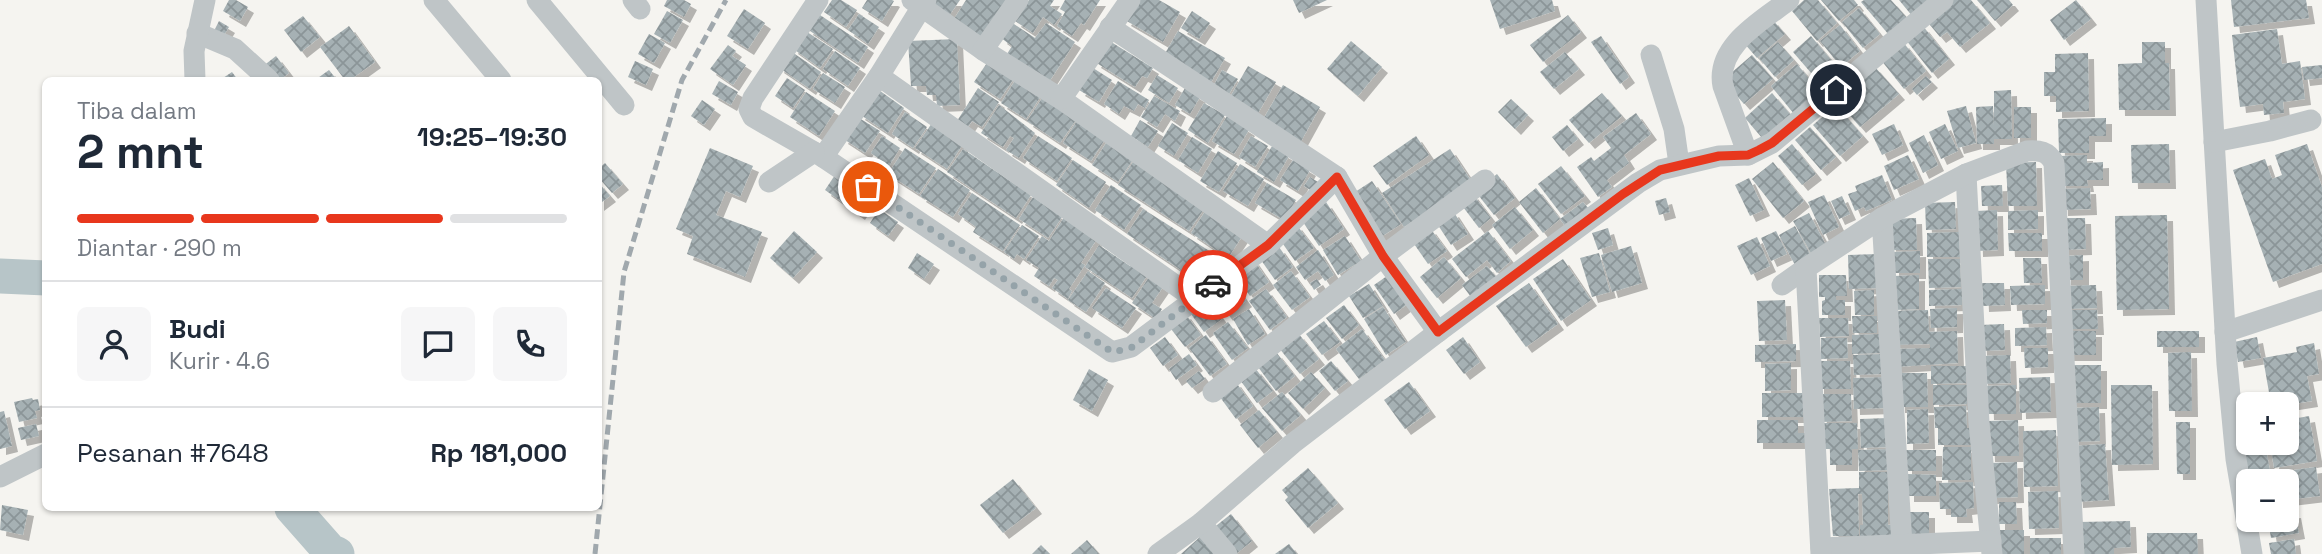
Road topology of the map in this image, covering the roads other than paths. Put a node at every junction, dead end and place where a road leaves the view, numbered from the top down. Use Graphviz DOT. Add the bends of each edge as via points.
graph roads {
  1 [pos="205,0"];
  2 [pos="434,0"];
  3 [pos="537,0"];
  4 [pos="818,0"];
  5 [pos="1018,0"];
  6 [pos="1130,0"];
  7 [pos="1789,0"];
  8 [pos="1943,0"];
  9 [pos="2206,0"];
  10 [pos="920,2"];
  11 [pos="1110,27"];
  12 [pos="197,33"];
  13 [pos="983,50"];
  14 [pos="1651,55"];
  15 [pos="879,76"];
  16 [pos="195,77"];
  17 [pos="266,77"];
  18 [pos="498,77"];
  19 [pos="601,77"];
  20 [pos="602,78"];
  21 [pos="1061,99"];
  22 [pos="624,105"];
  23 [pos="2311,120"];
  24 [pos="2214,142"];
  25 [pos="819,155"];
  26 [pos="1748,155"];
  27 [pos="1679,164"];
  28 [pos="1966,174"];
  29 [pos="1337,177"];
  30 [pos="1485,180"];
  31 [pos="769,182"];
  32 [pos="1882,218"];
  33 [pos="1268,245"];
  34 [pos="1383,256"];
  35 [pos="1806,268"];
  36 [pos="1782,285"];
  37 [pos="1195,299"];
  38 [pos="2322,300"];
  39 [pos="1438,332"];
  40 [pos="2225,332"];
  41 [pos="1213,393"];
  42 [pos="42,456"];
  43 [pos="0,477"];
  44 [pos="1202,523"];
  45 [pos="1902,545"];
  46 [pos="1991,548"];
  47 [pos="1821,551"];
  48 [pos="1158,554"];
  49 [pos="1227,554"];
  50 [pos="2074,554"];
  51 [pos="2252,554"];
  1 -- 12 [label="street"];
  2 -- 18 [label="street"];
  3 -- 19 [label="street"];
  4 -- 25 [label="street" via="749,108 760,123"];
  5 -- 13 [label="street"];
  6 -- 11 [label="street"];
  7 -- 26 [label="street" via="1744,34 1725,67 1723,86"];
  8 -- 26 [label="street" via="1772,143"];
  9 -- 24 [label="street"];
  10 -- 13 [label="street"];
  10 -- 15 [label="street"];
  11 -- 21 [label="street"];
  11 -- 29 [label="street"];
  12 -- 16 [label="street"];
  12 -- 17 [label="street" via="235,49"];
  13 -- 21 [label="street"];
  14 -- 27 [label="street" via="1674,130"];
  15 -- 25 [label="street"];
  15 -- 37 [label="street"];
  20 -- 22 [label="street"];
  21 -- 33 [label="street"];
  23 -- 24 [label="street"];
  24 -- 40 [label="street"];
  25 -- 31 [label="street"];
  25 -- 37 [label="street" via="1112,352 1131,348"];
  26 -- 27 [label="street"];
  27 -- 39 [label="street" via="1638,183"];
  28 -- 32 [label="street"];
  28 -- 46 [label="street" via="1979,423"];
  28 -- 50 [label="street" via="2026,151 2045,152 2054,163"];
  29 -- 33 [label="street"];
  29 -- 34 [label="street"];
  30 -- 34 [label="street"];
  32 -- 35 [label="street"];
  32 -- 45 [label="street"];
  33 -- 37 [label="street"];
  34 -- 39 [label="street"];
  34 -- 41 [label="street"];
  35 -- 36 [label="street"];
  35 -- 47 [label="street"];
  38 -- 40 [label="street"];
  39 -- 44 [label="street" via="1292,444"];
  40 -- 51 [label="street" via="2236,459"];
  42 -- 43 [label="street"];
  44 -- 48 [label="street"];
  44 -- 49 [label="street"];
  45 -- 46 [label="street"];
  45 -- 47 [label="street"];
}
